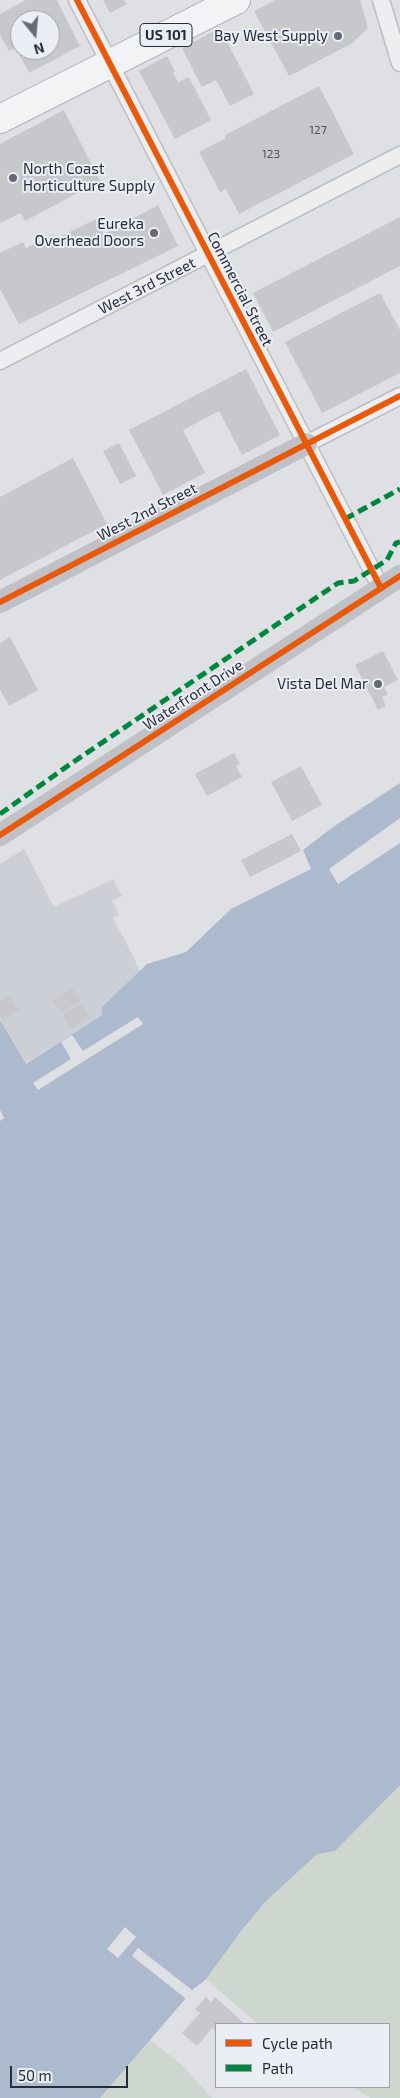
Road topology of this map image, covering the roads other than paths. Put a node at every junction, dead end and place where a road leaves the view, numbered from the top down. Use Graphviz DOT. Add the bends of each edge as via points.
graph roads {
  1 [pos="77,0"];
  2 [pos="236,0"];
  3 [pos="381,0"];
  4 [pos="400,63"];
  5 [pos="108,64"];
  6 [pos="0,118"];
  7 [pos="400,155"];
  8 [pos="208,254"];
  9 [pos="0,361"];
  10 [pos="400,396"];
  11 [pos="306,444"];
  12 [pos="400,576"];
  13 [pos="381,588"];
  14 [pos="0,602"];
  15 [pos="0,836"];
  1 -- 5 [label="street, Commercial Street"];
  2 -- 5 [label="highway, US 101"];
  3 -- 4 [label="street"];
  5 -- 6 [label="highway, US 101"];
  5 -- 8 [label="street, Commercial Street"];
  7 -- 8 [label="street, West 3rd Street"];
  8 -- 9 [label="street, West 3rd Street"];
  8 -- 11 [label="street, Commercial Street"];
  10 -- 11 [label="street"];
  11 -- 13 [label="street, Commercial Street"];
  11 -- 14 [label="street, West 2nd Street"];
  12 -- 13 [label="street, Waterfront Drive"];
  13 -- 15 [label="street, Waterfront Drive"];
}
